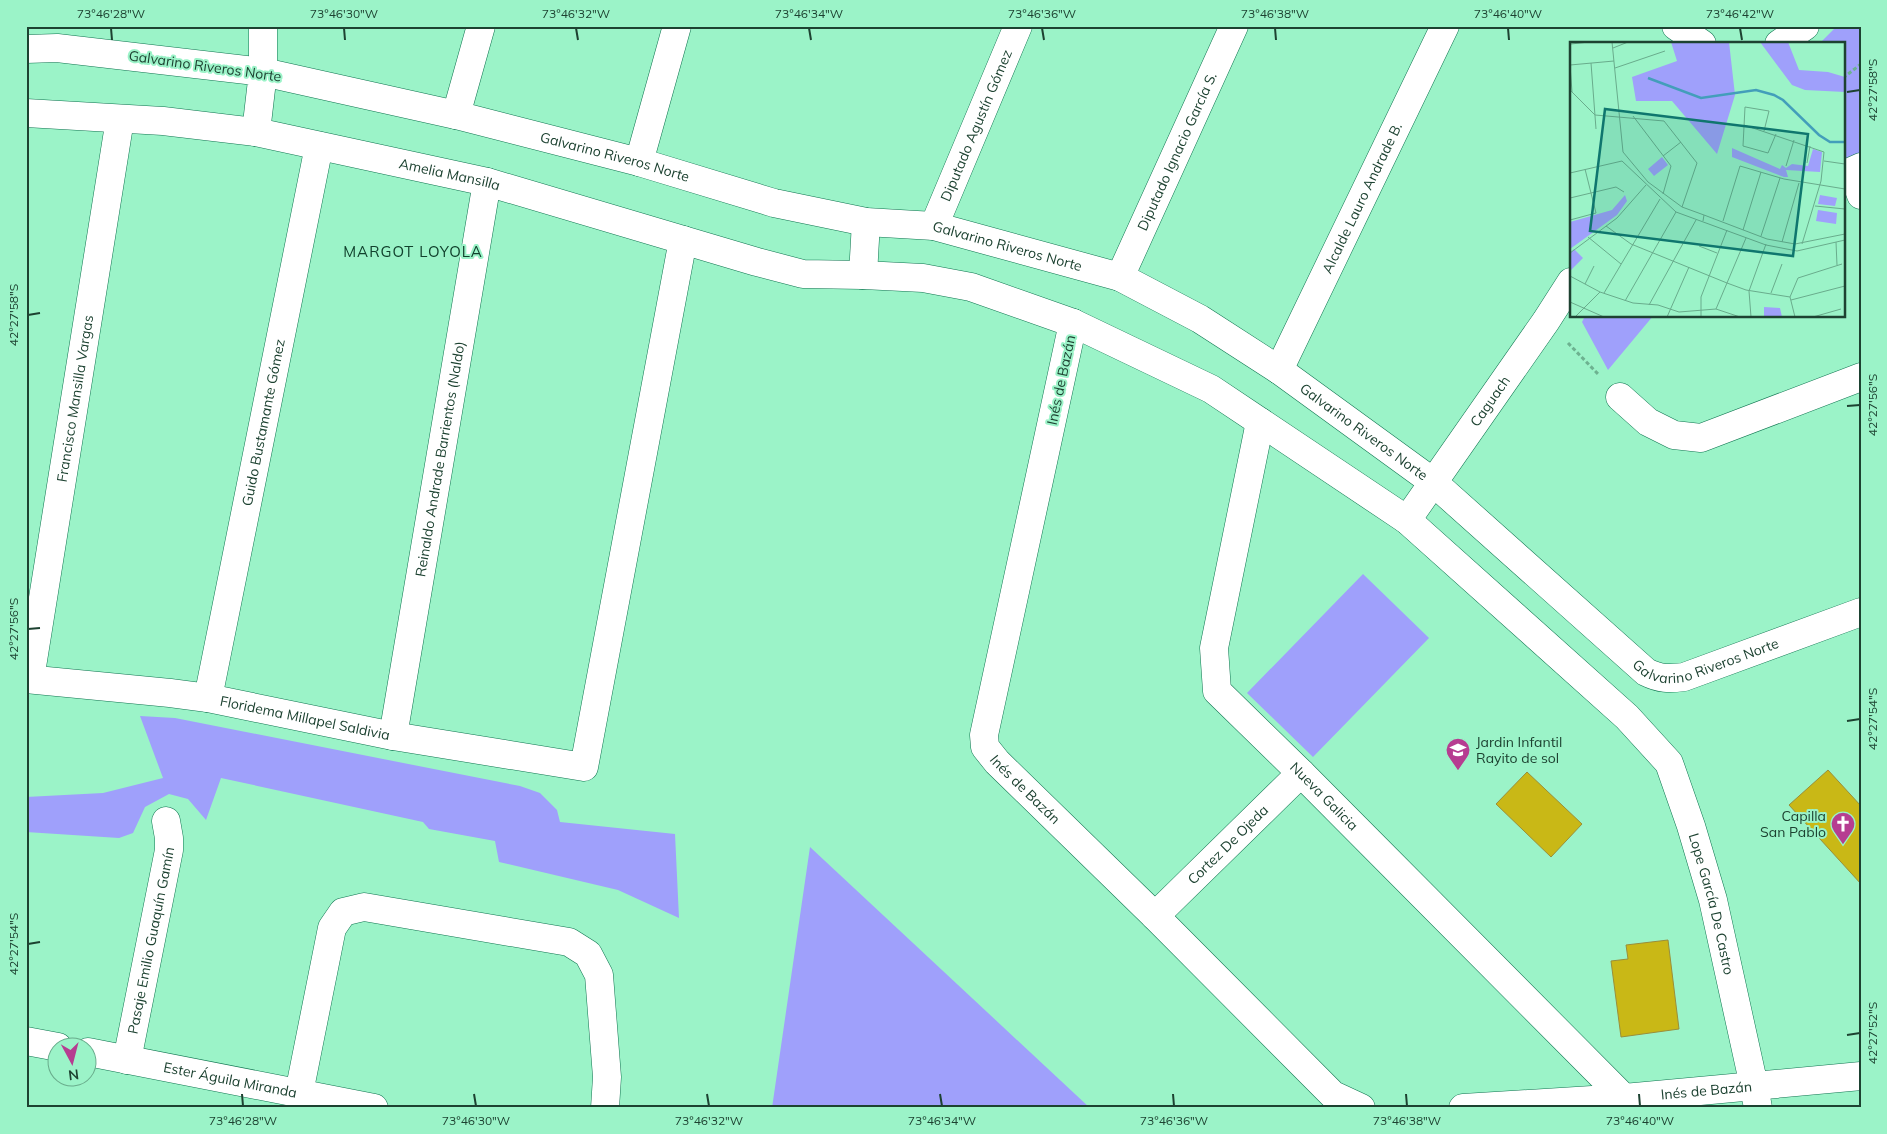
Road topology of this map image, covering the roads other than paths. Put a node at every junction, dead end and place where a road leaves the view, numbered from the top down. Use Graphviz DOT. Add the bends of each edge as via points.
graph roads {
  1 [pos="263,26"];
  2 [pos="481,26"];
  3 [pos="677,26"];
  4 [pos="1018,26"];
  5 [pos="1234,26"];
  6 [pos="1445,26"];
  7 [pos="1676,26"];
  8 [pos="1805,26"];
  9 [pos="1699,42"];
  10 [pos="1782,42"];
  11 [pos="26,50"];
  12 [pos="263,72"];
  13 [pos="26,113"];
  14 [pos="456,115"];
  15 [pos="120,119"];
  16 [pos="256,132"];
  17 [pos="319,146"];
  18 [pos="639,162"];
  19 [pos="487,182"];
  20 [pos="866,222"];
  21 [pos="934,226"];
  22 [pos="683,240"];
  23 [pos="863,275"];
  24 [pos="1120,277"];
  25 [pos="1570,284"];
  26 [pos="1073,323"];
  27 [pos="1279,370"];
  28 [pos="1861,377"];
  29 [pos="1620,397"];
  30 [pos="1260,422"];
  31 [pos="1433,482"];
  32 [pos="1407,520"];
  33 [pos="1861,612"];
  34 [pos="28,679"];
  35 [pos="208,698"];
  36 [pos="393,736"];
  37 [pos="1301,773"];
  38 [pos="166,821"];
  39 [pos="1155,916"];
  40 [pos="26,1041"];
  41 [pos="48,1045"];
  42 [pos="98,1054"];
  43 [pos="128,1060"];
  44 [pos="1861,1076"];
  45 [pos="299,1093"];
  46 [pos="1756,1097"];
  47 [pos="1624,1098"];
  48 [pos="374,1108"];
  49 [pos="606,1108"];
  50 [pos="1361,1108"];
  51 [pos="1462,1108"];
  1 -- 12 [label="street"];
  2 -- 14 [label="street"];
  3 -- 18 [label="street"];
  4 -- 21 [label="street, Diputado Agustín Gómez"];
  5 -- 24 [label="street, Diputado Ignacio García S."];
  6 -- 27 [label="street, Alcalde Lauro Andrade B."];
  7 -- 9 [label="street"];
  8 -- 10 [label="street"];
  11 -- 12 [label="street, Galvarino Riveros Norte" via="57,48"];
  12 -- 14 [label="street, Galvarino Riveros Norte"];
  12 -- 16 [label="street"];
  13 -- 15 [label="street, Amelia Mansilla"];
  14 -- 18 [label="street, Galvarino Riveros Norte"];
  15 -- 16 [label="street, Amelia Mansilla"];
  15 -- 34 [label="street, Francisco Mansilla Vargas"];
  16 -- 17 [label="street, Amelia Mansilla"];
  17 -- 19 [label="street, Amelia Mansilla"];
  17 -- 35 [label="street, Guido Bustamante Gómez"];
  18 -- 20 [label="street, Galvarino Riveros Norte" via="774,203"];
  19 -- 22 [label="street, Amelia Mansilla"];
  19 -- 36 [label="street, Reinaldo Andrade Barrientos (Naldo)"];
  20 -- 21 [label="street, Galvarino Riveros Norte"];
  20 -- 23 [label="street"];
  21 -- 24 [label="street, Galvarino Riveros Norte"];
  22 -- 23 [label="street, Amelia Mansilla" via="803,274"];
  22 -- 36 [label="street, Floridema Millapel Saldivia" via="584,768"];
  23 -- 26 [label="street, Amelia Mansilla" via="923,278 971,288"];
  24 -- 27 [label="street, Galvarino Riveros Norte" via="1200,319"];
  25 -- 31 [label="street, Caguach"];
  26 -- 30 [label="street, Amelia Mansilla" via="1211,389"];
  26 -- 39 [label="street, Inés de Bazán" via="984,735 985,747"];
  27 -- 31 [label="street, Galvarino Riveros Norte"];
  28 -- 29 [label="street" via="1701,438 1674,435 1648,422"];
  30 -- 32 [label="street, Lope García De Castro"];
  30 -- 37 [label="street, Nueva Galicia" via="1214,648 1217,691"];
  31 -- 32 [label="street, Caguach"];
  31 -- 33 [label="street, Galvarino Riveros Norte" via="1646,672 1657,678 1684,677"];
  32 -- 46 [label="street, Lope García De Castro" via="1627,717 1669,763 1713,900"];
  34 -- 35 [label="street, Floridema Millapel Saldivia"];
  35 -- 36 [label="street, Floridema Millapel Saldivia"];
  37 -- 39 [label="street, Cortez De Ojeda"];
  37 -- 47 [label="street, Nueva Galicia"];
  38 -- 43 [label="street, Pasaje Emilio Guaquín Gamín" via="169,850"];
  39 -- 50 [label="street, Inés de Bazán" via="1333,1095"];
  40 -- 41 [label="street"];
  42 -- 43 [label="street, Ester Águila Miranda"];
  43 -- 45 [label="street, Ester Águila Miranda"];
  44 -- 46 [label="street, Inés de Bazán"];
  45 -- 48 [label="street, Ester Águila Miranda"];
  45 -- 49 [label="street" via="332,928 343,912 364,907 569,942 588,954 598,975 607,1076"];
  46 -- 47 [label="street, Inés de Bazán"];
  47 -- 51 [label="street, Inés de Bazán"];
}
